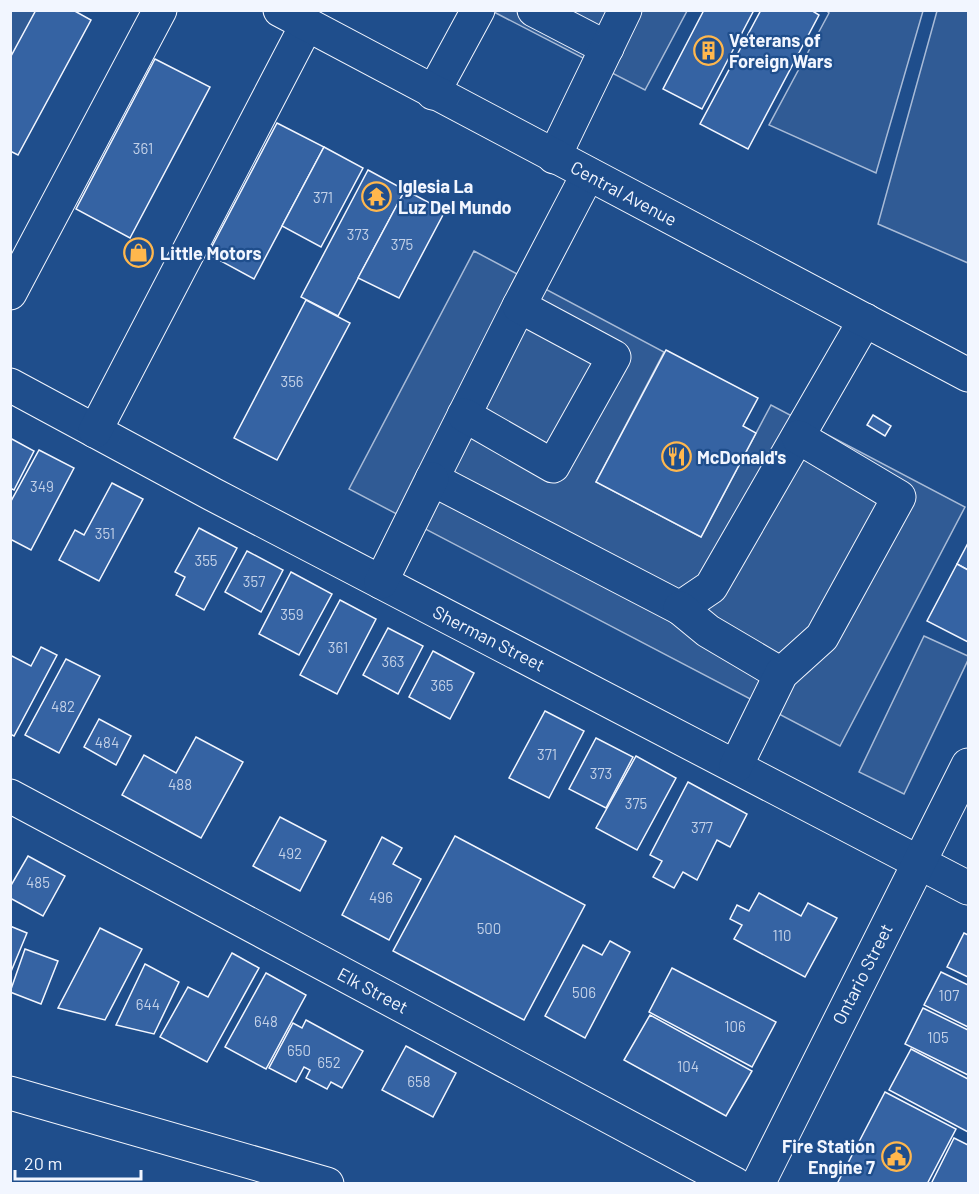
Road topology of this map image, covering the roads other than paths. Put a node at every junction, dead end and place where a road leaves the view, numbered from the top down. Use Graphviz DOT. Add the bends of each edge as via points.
graph roads {
  1 [pos="160,10"];
  2 [pos="478,10"];
  3 [pos="534,10"];
  4 [pos="626,10"];
  5 [pos="294,17"];
  6 [pos="607,48"];
  7 [pos="433,93"];
  8 [pos="554,157"];
  9 [pos="588,174"];
  10 [pos="10,293"];
  11 [pos="519,306"];
  12 [pos="865,320"];
  13 [pos="969,375"];
  14 [pos="10,385"];
  15 [pos="464,415"];
  16 [pos="95,431"];
  17 [pos="798,437"];
  18 [pos="432,479"];
  19 [pos="381,582"];
  20 [pos="680,608"];
  21 [pos="780,674"];
  22 [pos="969,765"];
  23 [pos="736,766"];
  24 [pos="10,796"];
  25 [pos="918,862"];
  26 [pos="969,888"];
  27 [pos="10,1093"];
  28 [pos="327,1184"];
  29 [pos="735,1184"];
  30 [pos="758,1184"];
  1 -- 10 [label="street"];
  2 -- 7 [label="street"];
  3 -- 6 [label="street"];
  4 -- 6 [label="street"];
  5 -- 7 [label="street, Central Avenue"];
  5 -- 16 [label="street"];
  6 -- 8 [label="street"];
  7 -- 8 [label="street, Central Avenue"];
  8 -- 9 [label="street, Central Avenue"];
  9 -- 11 [label="street"];
  9 -- 12 [label="street, Central Avenue"];
  11 -- 15 [label="street"];
  11 -- 15 [label="street" via="614,357 553,466"];
  12 -- 13 [label="street, Central Avenue"];
  12 -- 17 [label="street"];
  14 -- 16 [label="street, Sherman Street"];
  15 -- 18 [label="street"];
  16 -- 19 [label="street, Sherman Street"];
  17 -- 20 [label="street" via="711,587"];
  17 -- 21 [label="street" via="899,497 822,637"];
  18 -- 19 [label="street"];
  18 -- 20 [label="street"];
  19 -- 23 [label="street, Sherman Street"];
  20 -- 21 [label="street" via="708,631"];
  21 -- 23 [label="street"];
  22 -- 25 [label="street, Ontario Street"];
  23 -- 25 [label="street, Sherman Street"];
  24 -- 29 [label="street, Elk Street"];
  25 -- 26 [label="street, Sherman Street"];
  25 -- 30 [label="street, Ontario Street"];
  27 -- 28 [label="street"];
}
